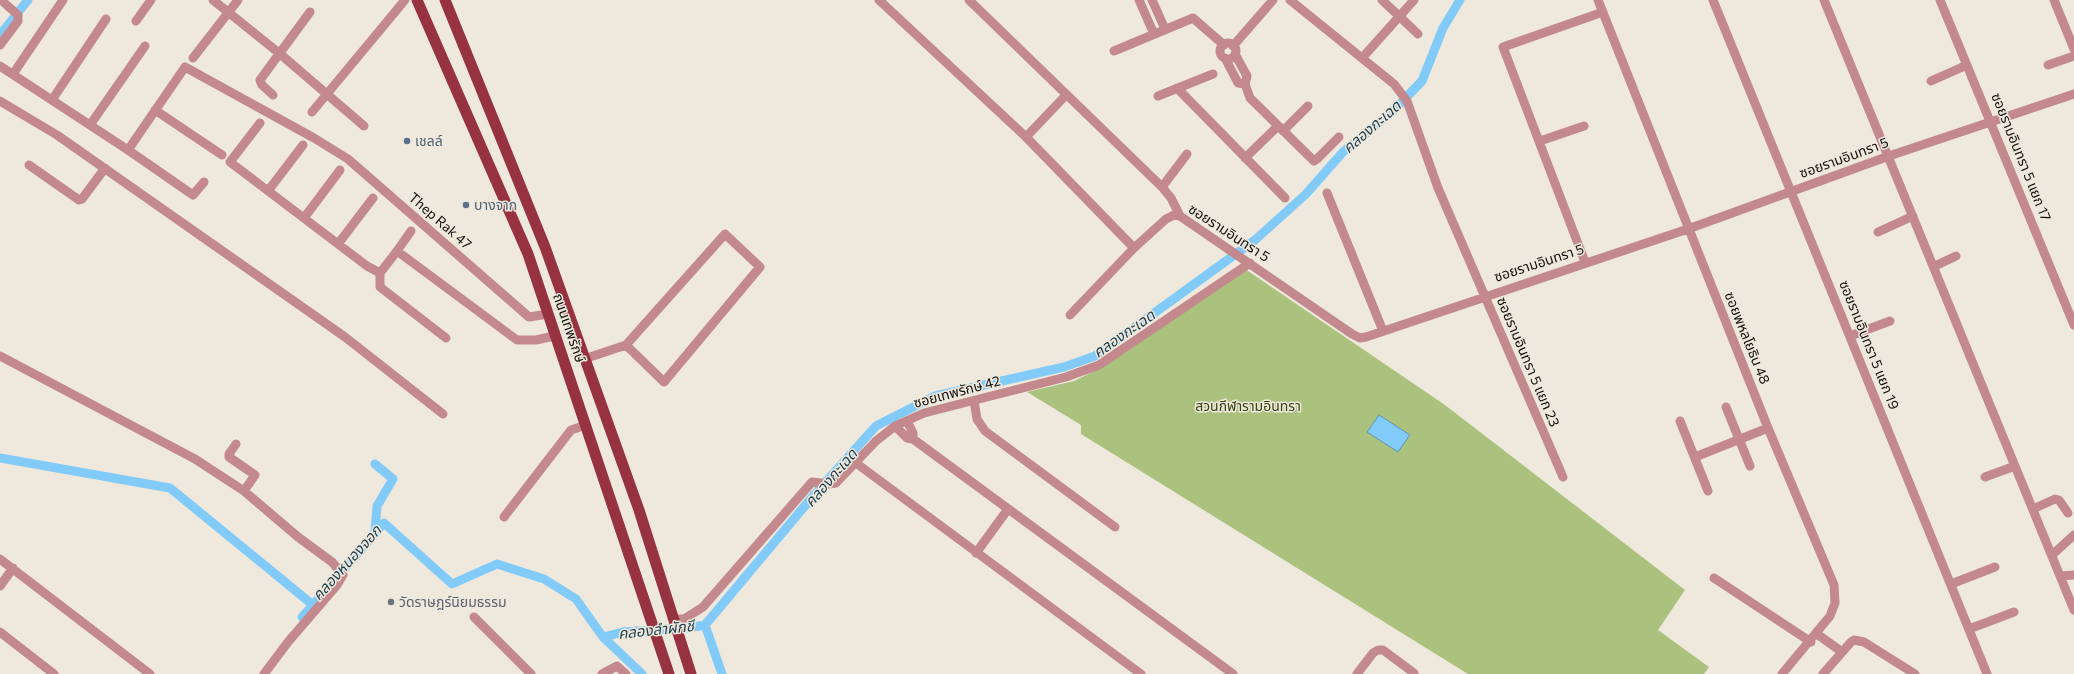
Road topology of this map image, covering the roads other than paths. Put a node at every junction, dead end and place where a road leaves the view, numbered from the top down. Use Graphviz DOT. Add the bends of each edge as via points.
graph roads {
  1 [pos="1,0"];
  2 [pos="64,0"];
  3 [pos="151,0"];
  4 [pos="213,0"];
  5 [pos="238,0"];
  6 [pos="405,0"];
  7 [pos="417,0"];
  8 [pos="445,0"];
  9 [pos="879,0"];
  10 [pos="969,0"];
  11 [pos="1139,0"];
  12 [pos="1152,0"];
  13 [pos="1273,0"];
  14 [pos="1290,0"];
  15 [pos="1382,0"];
  16 [pos="1414,0"];
  17 [pos="1598,0"];
  18 [pos="1713,0"];
  19 [pos="1824,0"];
  20 [pos="1940,0"];
  21 [pos="2054,0"];
  22 [pos="310,12"];
  23 [pos="1603,12"];
  24 [pos="228,13"];
  25 [pos="1400,16"];
  26 [pos="106,19"];
  27 [pos="136,21"];
  28 [pos="1165,29"];
  29 [pos="1154,34"];
  30 [pos="1418,34"];
  31 [pos="0,45"];
  32 [pos="145,46"];
  33 [pos="1231,48"];
  34 [pos="2074,50"];
  35 [pos="1114,51"];
  36 [pos="279,53"];
  37 [pos="2074,56"];
  38 [pos="1363,57"];
  39 [pos="193,58"];
  40 [pos="1225,58"];
  41 [pos="1967,65"];
  42 [pos="2048,65"];
  43 [pos="0,66"];
  44 [pos="12,74"];
  45 [pos="1213,74"];
  46 [pos="1931,81"];
  47 [pos="1245,84"];
  48 [pos="1177,88"];
  49 [pos="326,94"];
  50 [pos="2074,94"];
  51 [pos="273,95"];
  52 [pos="1066,95"];
  53 [pos="1158,96"];
  54 [pos="52,100"];
  55 [pos="0,101"];
  56 [pos="1308,106"];
  57 [pos="155,110"];
  58 [pos="312,112"];
  59 [pos="1992,122"];
  60 [pos="260,123"];
  61 [pos="90,125"];
  62 [pos="364,126"];
  63 [pos="1584,126"];
  64 [pos="1281,129"];
  65 [pos="1026,137"];
  66 [pos="1340,137"];
  67 [pos="1540,142"];
  68 [pos="303,145"];
  69 [pos="128,150"];
  70 [pos="1187,154"];
  71 [pos="222,155"];
  72 [pos="1889,156"];
  73 [pos="1245,158"];
  74 [pos="29,165"];
  75 [pos="105,168"];
  76 [pos="340,170"];
  77 [pos="204,182"];
  78 [pos="1162,187"];
  79 [pos="268,191"];
  80 [pos="1792,192"];
  81 [pos="1327,193"];
  82 [pos="374,198"];
  83 [pos="1285,198"];
  84 [pos="1180,216"];
  85 [pos="1913,216"];
  86 [pos="304,218"];
  87 [pos="1688,229"];
  88 [pos="411,231"];
  89 [pos="1878,232"];
  90 [pos="338,244"];
  91 [pos="1134,248"];
  92 [pos="397,251"];
  93 [pos="1956,256"];
  94 [pos="1585,262"];
  95 [pos="1250,263"];
  96 [pos="1934,266"];
  97 [pos="380,273"];
  98 [pos="1485,296"];
  99 [pos="548,314"];
  100 [pos="1070,315"];
  101 [pos="1890,321"];
  102 [pos="2074,325"];
  103 [pos="1383,331"];
  104 [pos="554,336"];
  105 [pos="1850,336"];
  106 [pos="446,338"];
  107 [pos="626,345"];
  108 [pos="0,356"];
  109 [pos="584,359"];
  110 [pos="974,401"];
  111 [pos="1726,407"];
  112 [pos="443,414"];
  113 [pos="907,421"];
  114 [pos="1680,421"];
  115 [pos="586,425"];
  116 [pos="896,426"];
  117 [pos="1768,428"];
  118 [pos="913,439"];
  119 [pos="1738,439"];
  120 [pos="236,444"];
  121 [pos="1695,457"];
  122 [pos="860,466"];
  123 [pos="1750,466"];
  124 [pos="2015,466"];
  125 [pos="1563,477"];
  126 [pos="1985,477"];
  127 [pos="244,491"];
  128 [pos="1708,491"];
  129 [pos="1008,509"];
  130 [pos="2033,509"];
  131 [pos="2068,513"];
  132 [pos="504,517"];
  133 [pos="1115,527"];
  134 [pos="2074,535"];
  135 [pos="976,553"];
  136 [pos="2052,555"];
  137 [pos="0,559"];
  138 [pos="1995,567"];
  139 [pos="13,568"];
  140 [pos="2074,575"];
  141 [pos="2061,576"];
  142 [pos="1714,578"];
  143 [pos="1951,584"];
  144 [pos="0,586"];
  145 [pos="2074,610"];
  146 [pos="2014,612"];
  147 [pos="474,617"];
  148 [pos="675,622"];
  149 [pos="1969,629"];
  150 [pos="0,632"];
  151 [pos="1818,634"];
  152 [pos="1810,642"];
  153 [pos="1842,652"];
  154 [pos="1414,672"];
  155 [pos="1829,672"];
  156 [pos="1784,673"];
  157 [pos="54,674"];
  158 [pos="150,674"];
  159 [pos="264,674"];
  160 [pos="531,674"];
  161 [pos="602,674"];
  162 [pos="626,674"];
  163 [pos="669,674"];
  164 [pos="691,674"];
  165 [pos="1141,674"];
  166 [pos="1234,674"];
  167 [pos="1358,674"];
  168 [pos="1915,674"];
  169 [pos="1987,674"];
  1 -- 31 [label="street" via="16,13 18,21"];
  2 -- 44 [label="street"];
  3 -- 27 [label="street"];
  4 -- 24 [label="street"];
  5 -- 24 [label="street"];
  6 -- 49 [label="street"];
  7 -- 99 [label="main road, ถนนเทพรักษ์" via="528,254"];
  8 -- 109 [label="main road, ถนนเทพรักษ์" via="544,247"];
  9 -- 65 [label="street"];
  10 -- 52 [label="street"];
  11 -- 29 [label="street"];
  12 -- 28 [label="street"];
  13 -- 33 [label="street"];
  14 -- 38 [label="street, ซอยรามอินทรา 5 แยก 23"];
  15 -- 25 [label="street"];
  16 -- 25 [label="street"];
  17 -- 23 [label="street, ซอยพหลโยธิน 48"];
  18 -- 80 [label="street, ซอยรามอินทรา 5 แยก 19"];
  19 -- 72 [label="street"];
  20 -- 41 [label="street, ซอยรามอินทรา 5 แยก 17"];
  21 -- 34 [label="street"];
  22 -- 36 [label="street"];
  23 -- 67 [label="street" via="1503,47"];
  23 -- 87 [label="street, ซอยพหลโยธิน 48"];
  24 -- 36 [label="street"];
  24 -- 39 [label="street"];
  25 -- 30 [label="street"];
  25 -- 38 [label="street"];
  26 -- 54 [label="street"];
  28 -- 29 [label="street"];
  28 -- 33 [label="street" via="1193,18"];
  29 -- 35 [label="street"];
  32 -- 61 [label="street"];
  33 -- 40 [label="street" via="1230,59"];
  33 -- 40 [label="street" via="1220,50"];
  33 -- 47 [label="street" via="1247,76"];
  36 -- 49 [label="street"];
  36 -- 51 [label="street" via="260,82"];
  37 -- 42 [label="street"];
  38 -- 98 [label="street, ซอยรามอินทรา 5 แยก 23" via="1400,90 1407,101 1438,188"];
  40 -- 47 [label="street" via="1238,83"];
  41 -- 46 [label="street"];
  41 -- 59 [label="street, ซอยรามอินทรา 5 แยก 17"];
  43 -- 44 [label="street"];
  44 -- 54 [label="street"];
  45 -- 48 [label="street"];
  47 -- 64 [label="street" via="1250,98"];
  48 -- 53 [label="street"];
  48 -- 73 [label="street"];
  49 -- 58 [label="street"];
  49 -- 62 [label="street"];
  50 -- 59 [label="street, ซอยรามอินทรา 5"];
  52 -- 65 [label="street"];
  52 -- 78 [label="street"];
  54 -- 61 [label="street"];
  55 -- 75 [label="street"];
  56 -- 64 [label="street"];
  57 -- 69 [label="street"];
  57 -- 71 [label="street"];
  57 -- 99 [label="street, Thep Rak 47" via="185,67 348,159 529,317"];
  59 -- 72 [label="street, ซอยรามอินทรา 5"];
  59 -- 102 [label="street, ซอยรามอินทรา 5 แยก 17"];
  60 -- 79 [label="street" via="230,162"];
  61 -- 69 [label="street"];
  63 -- 67 [label="street"];
  64 -- 66 [label="street" via="1314,161"];
  64 -- 73 [label="street"];
  65 -- 91 [label="street"];
  67 -- 94 [label="street"];
  68 -- 79 [label="street"];
  69 -- 77 [label="street" via="193,195"];
  70 -- 78 [label="street"];
  72 -- 80 [label="street, ซอยรามอินทรา 5"];
  72 -- 85 [label="street"];
  73 -- 83 [label="street"];
  74 -- 75 [label="street" via="79,200"];
  75 -- 112 [label="street" via="345,338"];
  76 -- 86 [label="street"];
  78 -- 84 [label="street"];
  79 -- 86 [label="street"];
  80 -- 87 [label="street, ซอยรามอินทรา 5"];
  80 -- 105 [label="street, ซอยรามอินทรา 5 แยก 19"];
  81 -- 103 [label="street"];
  82 -- 90 [label="street"];
  84 -- 91 [label="street, ซอยรามอินทรา 5" via="1174,215 1166,219"];
  84 -- 95 [label="street, ซอยรามอินทรา 5"];
  85 -- 89 [label="street"];
  85 -- 96 [label="street"];
  86 -- 90 [label="street"];
  87 -- 94 [label="street, ซอยรามอินทรา 5"];
  87 -- 117 [label="street, ซอยพหลโยธิน 48"];
  88 -- 92 [label="street"];
  90 -- 97 [label="street"];
  91 -- 100 [label="street, ซอยรามอินทรา 5"];
  92 -- 97 [label="street"];
  92 -- 104 [label="street" via="517,340 536,340"];
  93 -- 96 [label="street"];
  94 -- 98 [label="street, ซอยรามอินทรา 5"];
  95 -- 103 [label="street, ซอยรามอินทรา 5" via="1352,334 1360,338"];
  95 -- 110 [label="street, ซอยเทพรักษ์ 42" via="1099,365 1066,377"];
  96 -- 124 [label="street"];
  97 -- 106 [label="street" via="380,287"];
  98 -- 103 [label="street, ซอยรามอินทรา 5"];
  98 -- 125 [label="street, ซอยรามอินทรา 5 แยก 23"];
  99 -- 104 [label="main road, ถนนเทพรักษ์"];
  101 -- 105 [label="street"];
  104 -- 115 [label="main road, ถนนเทพรักษ์"];
  105 -- 143 [label="street, ซอยรามอินทรา 5 แยก 19"];
  107 -- 107 [label="street" via="725,234 760,267 664,382"];
  107 -- 109 [label="street"];
  108 -- 127 [label="street" via="195,459"];
  109 -- 148 [label="main road, ถนนเทพรักษ์" via="639,510"];
  110 -- 113 [label="street, ซอยเทพรักษ์ 42" via="924,413"];
  110 -- 133 [label="street" via="977,418 985,431"];
  111 -- 119 [label="street"];
  113 -- 116 [label="street, ซอยเทพรักษ์ 42"];
  113 -- 118 [label="street" via="913,432"];
  114 -- 121 [label="street"];
  115 -- 132 [label="street" via="571,430"];
  115 -- 163 [label="main road, ถนนเทพรักษ์"];
  116 -- 118 [label="street" via="903,435"];
  116 -- 148 [label="street, ซอยเทพรักษ์ 42" via="876,441 838,481 829,484 812,482 806,487 703,607"];
  117 -- 119 [label="street"];
  117 -- 151 [label="street, ซอยพหลโยธิน 48" via="1834,585 1835,603"];
  118 -- 129 [label="street"];
  119 -- 121 [label="street"];
  119 -- 123 [label="street"];
  120 -- 127 [label="street" via="228,454 229,457 255,475"];
  121 -- 128 [label="street"];
  122 -- 135 [label="street"];
  124 -- 126 [label="street"];
  124 -- 130 [label="street"];
  127 -- 159 [label="street" via="332,562 343,574 337,585"];
  129 -- 135 [label="street"];
  129 -- 166 [label="street"];
  130 -- 131 [label="street" via="2055,499 2059,500"];
  130 -- 136 [label="street"];
  134 -- 136 [label="street"];
  135 -- 165 [label="street"];
  136 -- 141 [label="street"];
  137 -- 139 [label="street"];
  138 -- 143 [label="street"];
  139 -- 144 [label="street"];
  139 -- 158 [label="street"];
  140 -- 141 [label="street"];
  141 -- 145 [label="street"];
  142 -- 152 [label="street"];
  143 -- 149 [label="street, ซอยรามอินทรา 5 แยก 19"];
  146 -- 149 [label="street"];
  147 -- 160 [label="street"];
  148 -- 164 [label="main road, ถนนเทพรักษ์"];
  149 -- 169 [label="street, ซอยรามอินทรา 5 แยก 19"];
  150 -- 157 [label="street"];
  151 -- 152 [label="street, ซอยพหลโยธิน 48"];
  151 -- 153 [label="street"];
  152 -- 156 [label="street, ซอยพหลโยธิน 48"];
  153 -- 155 [label="street"];
  153 -- 168 [label="street" via="1851,642 1864,642"];
  154 -- 167 [label="street" via="1383,650 1378,650"];
  161 -- 162 [label="street" via="618,666"];
}
